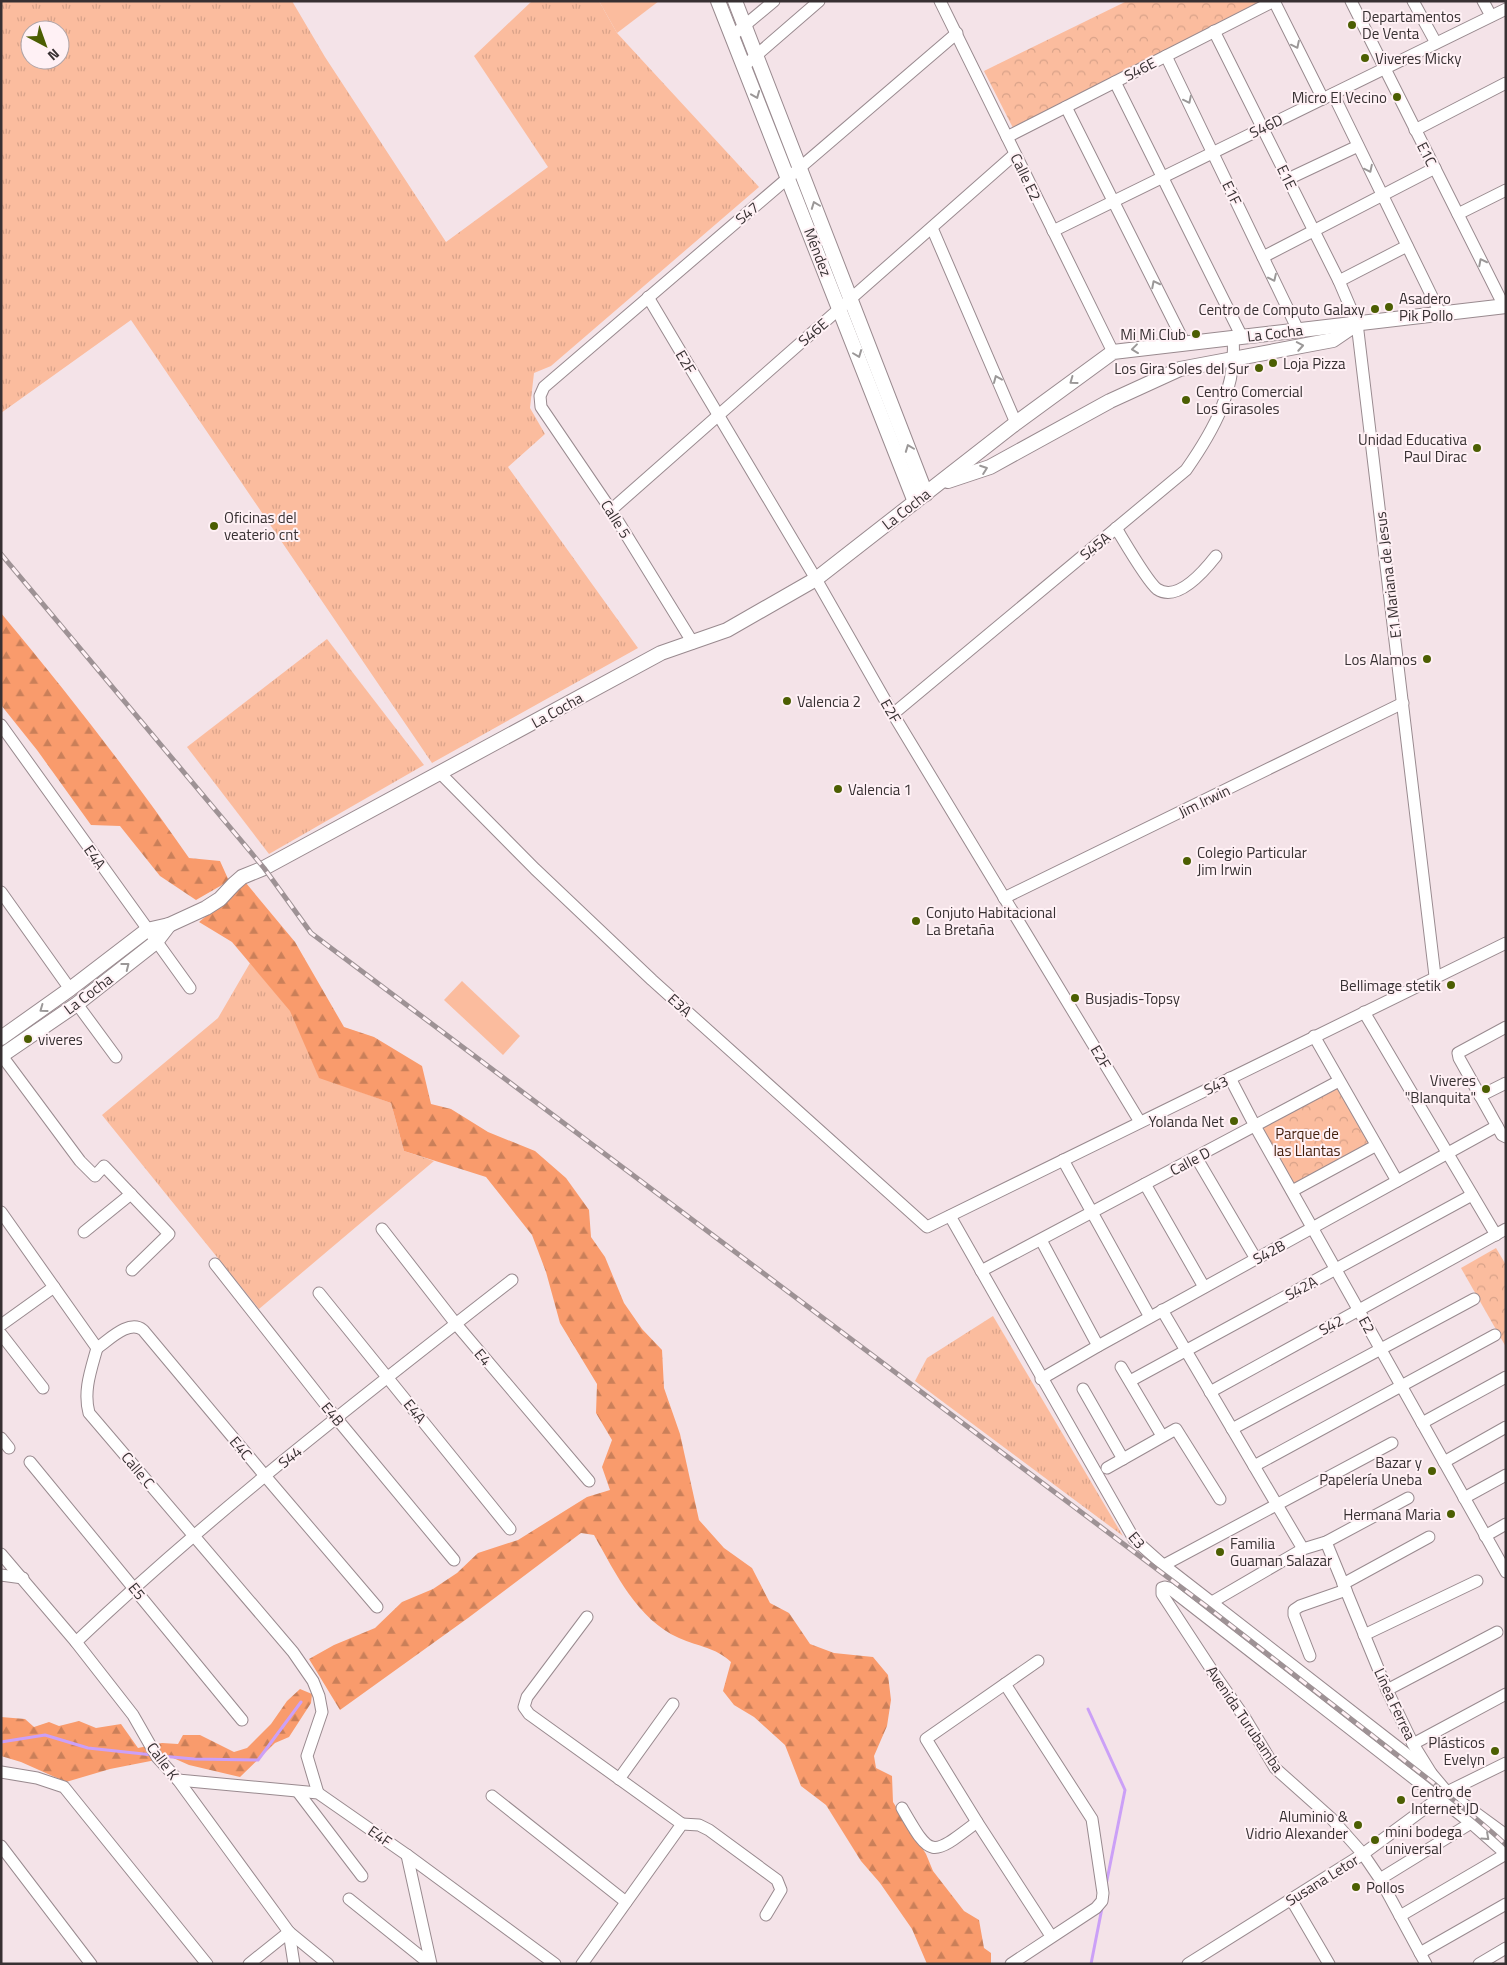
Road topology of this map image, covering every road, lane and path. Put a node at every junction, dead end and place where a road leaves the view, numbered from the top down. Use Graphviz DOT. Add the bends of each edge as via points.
graph roads {
  1 [pos="718,1"];
  2 [pos="735,1"];
  3 [pos="774,1"];
  4 [pos="819,1"];
  5 [pos="940,1"];
  6 [pos="1274,1"];
  7 [pos="1351,1"];
  8 [pos="1413,1"];
  9 [pos="1483,1"];
  10 [pos="1506,9"];
  11 [pos="1490,16"];
  12 [pos="744,26"];
  13 [pos="1214,31"];
  14 [pos="956,33"];
  15 [pos="732,36"];
  16 [pos="1436,43"];
  17 [pos="756,56"];
  18 [pos="1166,56"];
  19 [pos="744,66"];
  20 [pos="1384,68"];
  21 [pos="1115,82"];
  22 [pos="1506,83"];
  23 [pos="1328,96"];
  24 [pos="1066,107"];
  25 [pos="1262,128"];
  26 [pos="1415,130"];
  27 [pos="1007,137"];
  28 [pos="1358,146"];
  29 [pos="1213,153"];
  30 [pos="1015,154"];
  31 [pos="801,168"];
  32 [pos="1435,168"];
  33 [pos="1162,177"];
  34 [pos="789,178"];
  35 [pos="1288,179"];
  36 [pos="1506,190"];
  37 [pos="1382,195"];
  38 [pos="1113,201"];
  39 [pos="1458,214"];
  40 [pos="932,228"];
  41 [pos="1313,230"];
  42 [pos="1053,231"];
  43 [pos="1407,246"];
  44 [pos="1263,257"];
  45 [pos="1339,281"];
  46 [pos="648,297"];
  47 [pos="851,299"];
  48 [pos="1505,306"];
  49 [pos="840,309"];
  50 [pos="1440,313"];
  51 [pos="1357,323"];
  52 [pos="1298,330"];
  53 [pos="1237,337"];
  54 [pos="1184,344"];
  55 [pos="1113,352"];
  56 [pos="1235,358"];
  57 [pos="540,396"];
  58 [pos="718,416"];
  59 [pos="1016,423"];
  60 [pos="938,485"];
  61 [pos="921,498"];
  62 [pos="611,510"];
  63 [pos="1116,528"];
  64 [pos="1216,556"];
  65 [pos="816,579"];
  66 [pos="692,643"];
  67 [pos="1403,703"];
  68 [pos="893,714"];
  69 [pos="3,732"];
  70 [pos="441,774"];
  71 [pos="1,892"];
  72 [pos="1004,898"];
  73 [pos="169,925"];
  74 [pos="147,930"];
  75 [pos="156,942"];
  76 [pos="1506,943"];
  77 [pos="1435,976"];
  78 [pos="190,988"];
  79 [pos="70,989"];
  80 [pos="77,1004"];
  81 [pos="1364,1012"];
  82 [pos="1506,1027"];
  83 [pos="1314,1036"];
  84 [pos="1,1038"];
  85 [pos="2,1056"];
  86 [pos="116,1057"];
  87 [pos="1230,1078"];
  88 [pos="1339,1081"];
  89 [pos="1506,1083"];
  90 [pos="1480,1096"];
  91 [pos="1140,1122"];
  92 [pos="1255,1126"];
  93 [pos="1497,1126"];
  94 [pos="1506,1136"];
  95 [pos="1376,1146"];
  96 [pos="1448,1153"];
  97 [pos="1196,1157"];
  98 [pos="1063,1160"];
  99 [pos="1397,1181"];
  100 [pos="1145,1184"];
  101 [pos="1292,1191"];
  102 [pos="131,1194"];
  103 [pos="1472,1195"];
  104 [pos="1,1212"];
  105 [pos="1092,1213"];
  106 [pos="950,1216"];
  107 [pos="926,1227"];
  108 [pos="1312,1228"];
  109 [pos="382,1229"];
  110 [pos="84,1232"];
  111 [pos="1501,1232"];
  112 [pos="1041,1240"];
  113 [pos="1256,1259"];
  114 [pos="215,1264"];
  115 [pos="1336,1269"];
  116 [pos="132,1270"];
  117 [pos="980,1271"];
  118 [pos="512,1280"];
  119 [pos="54,1287"];
  120 [pos="1204,1287"];
  121 [pos="319,1293"];
  122 [pos="1474,1299"];
  123 [pos="1162,1310"];
  124 [pos="1359,1310"];
  125 [pos="1150,1317"];
  126 [pos="456,1324"];
  127 [pos="1,1325"];
  128 [pos="1,1334"];
  129 [pos="1494,1335"];
  130 [pos="1098,1346"];
  131 [pos="97,1348"];
  132 [pos="1381,1349"];
  133 [pos="1186,1350"];
  134 [pos="1122,1367"];
  135 [pos="1506,1377"];
  136 [pos="388,1378"];
  137 [pos="1041,1379"];
  138 [pos="1130,1381"];
  139 [pos="1401,1386"];
  140 [pos="43,1388"];
  141 [pos="1082,1390"];
  142 [pos="1210,1392"];
  143 [pos="337,1419"];
  144 [pos="1422,1423"];
  145 [pos="1506,1427"];
  146 [pos="1232,1429"];
  147 [pos="1162,1436"];
  148 [pos="1,1438"];
  149 [pos="1392,1443"];
  150 [pos="9,1448"];
  151 [pos="1123,1459"];
  152 [pos="30,1462"];
  153 [pos="1444,1462"];
  154 [pos="1254,1466"];
  155 [pos="1107,1468"];
  156 [pos="1506,1475"];
  157 [pos="266,1477"];
  158 [pos="589,1481"];
  159 [pos="1408,1498"];
  160 [pos="1464,1498"];
  161 [pos="1220,1499"];
  162 [pos="1277,1506"];
  163 [pos="1506,1524"];
  164 [pos="510,1529"];
  165 [pos="194,1536"];
  166 [pos="1485,1536"];
  167 [pos="1429,1537"];
  168 [pos="1326,1542"];
  169 [pos="1303,1549"];
  170 [pos="1,1554"];
  171 [pos="454,1560"];
  172 [pos="1164,1566"];
  173 [pos="1506,1572"];
  174 [pos="1,1575"];
  175 [pos="23,1578"];
  176 [pos="1476,1581"];
  177 [pos="134,1587"];
  178 [pos="1345,1587"];
  179 [pos="1212,1602"];
  180 [pos="377,1607"];
  181 [pos="587,1617"];
  182 [pos="1497,1632"];
  183 [pos="1364,1636"];
  184 [pos="76,1642"];
  185 [pos="1310,1656"];
  186 [pos="1038,1661"];
  187 [pos="1005,1684"];
  188 [pos="1387,1690"];
  189 [pos="1506,1694"];
  190 [pos="673,1704"];
  191 [pos="242,1720"];
  192 [pos="1413,1744"];
  193 [pos="1506,1763"];
  194 [pos="1,1772"];
  195 [pos="1431,1772"];
  196 [pos="619,1779"];
  197 [pos="178,1780"];
  198 [pos="298,1792"];
  199 [pos="318,1793"];
  200 [pos="1442,1795"];
  201 [pos="492,1796"];
  202 [pos="902,1808"];
  203 [pos="977,1822"];
  204 [pos="1470,1823"];
  205 [pos="682,1824"];
  206 [pos="1506,1836"];
  207 [pos="1,1846"];
  208 [pos="1363,1854"];
  209 [pos="1506,1854"];
  210 [pos="407,1855"];
  211 [pos="362,1876"];
  212 [pos="1380,1879"];
  213 [pos="349,1899"];
  214 [pos="1291,1899"];
  215 [pos="626,1902"];
  216 [pos="1506,1904"];
  217 [pos="766,1914"];
  218 [pos="1400,1916"];
  219 [pos="289,1932"];
  220 [pos="1052,1936"];
  221 [pos="1506,1948"];
  222 [pos="1420,1953"];
  223 [pos="91,1964"];
  224 [pos="206,1964"];
  225 [pos="249,1964"];
  226 [pos="294,1964"];
  227 [pos="328,1964"];
  228 [pos="431,1964"];
  229 [pos="555,1964"];
  230 [pos="582,1964"];
  231 [pos="1011,1964"];
  232 [pos="1188,1964"];
  233 [pos="1329,1964"];
  234 [pos="1426,1964"];
  235 [pos="1479,1964"];
  1 -- 15 [label="street, Méndez"];
  2 -- 12 [label="street, Méndez"];
  3 -- 12 [label="street"];
  4 -- 17 [label="street"];
  5 -- 14 [label="street, Calle E2"];
  6 -- 13 [label="street, S46E"];
  6 -- 23 [label="street, one-way"];
  7 -- 20 [label="street, E1C"];
  8 -- 16 [label="street"];
  9 -- 11 [label="street"];
  10 -- 11 [label="street, S46D"];
  11 -- 16 [label="street, S46D"];
  12 -- 15 [label="street"];
  12 -- 17 [label="street, Méndez"];
  13 -- 18 [label="street, S46E"];
  13 -- 25 [label="street, E1E"];
  14 -- 27 [label="street, Calle E2"];
  14 -- 31 [label="street, S47"];
  15 -- 19 [label="street, Méndez"];
  16 -- 20 [label="street, S46D"];
  17 -- 19 [label="street"];
  17 -- 31 [label="street, Méndez"];
  18 -- 21 [label="street, S46E"];
  18 -- 29 [label="street, E1F, one-way"];
  19 -- 34 [label="street, Méndez, one-way"];
  20 -- 23 [label="street, S46D"];
  20 -- 26 [label="street, E1C"];
  21 -- 24 [label="street, S46E"];
  21 -- 33 [label="street"];
  22 -- 26 [label="street"];
  23 -- 25 [label="street, S46D"];
  23 -- 28 [label="street"];
  24 -- 27 [label="street, S46E"];
  24 -- 38 [label="street"];
  25 -- 29 [label="street, S46D"];
  25 -- 35 [label="street, E1E"];
  26 -- 32 [label="street, E1C"];
  27 -- 30 [label="street, Calle E2"];
  28 -- 35 [label="street"];
  28 -- 37 [label="street, one-way"];
  29 -- 33 [label="street, S46D"];
  29 -- 44 [label="street, E1F"];
  30 -- 40 [label="street, S46E"];
  30 -- 42 [label="street, Calle E2"];
  31 -- 34 [label="street, S47"];
  47 -- 31 [label="street, Méndez, one-way"];
  32 -- 37 [label="street"];
  32 -- 39 [label="street, E1C"];
  33 -- 38 [label="street, S46D"];
  33 -- 53 [label="street"];
  34 -- 46 [label="street, S47"];
  34 -- 49 [label="street, Méndez"];
  35 -- 41 [label="street, E1E"];
  36 -- 39 [label="street"];
  37 -- 41 [label="street"];
  37 -- 43 [label="street"];
  38 -- 42 [label="street, S46D"];
  54 -- 38 [label="street, one-way"];
  48 -- 39 [label="street, E1C, one-way"];
  40 -- 47 [label="street, S46E"];
  59 -- 40 [label="street, one-way"];
  41 -- 44 [label="street"];
  41 -- 45 [label="street, E1E"];
  42 -- 55 [label="street, Calle E2"];
  43 -- 45 [label="street"];
  43 -- 50 [label="street"];
  44 -- 52 [label="street, E1F, one-way"];
  45 -- 51 [label="street, E1E"];
  46 -- 57 [label="street, S47" via="544,387"];
  46 -- 58 [label="street, E2F"];
  47 -- 49 [label="street, S46E"];
  61 -- 47 [label="street, Méndez, one-way"];
  48 -- 50 [label="street, La Cocha"];
  49 -- 58 [label="street, S46E"];
  49 -- 61 [label="street, Méndez, one-way"];
  50 -- 51 [label="street, La Cocha"];
  51 -- 52 [label="street, La Cocha"];
  56 -- 51 [label="street, La Cocha, one-way" via="1333,340"];
  51 -- 67 [label="street, E1 Mariana de Jesus"];
  52 -- 53 [label="street, La Cocha"];
  53 -- 54 [label="street, La Cocha"];
  53 -- 56 [label="street, S45A"];
  54 -- 55 [label="street, La Cocha, one-way"];
  55 -- 59 [label="street, La Cocha, one-way"];
  60 -- 56 [label="street, La Cocha, one-way" via="990,467 1110,401 1180,369"];
  56 -- 63 [label="street, S45A" via="1224,406 1207,441 1186,470"];
  57 -- 62 [label="street, Calle 5" via="541,407"];
  58 -- 62 [label="street, S46E"];
  58 -- 65 [label="street, E2F"];
  59 -- 60 [label="street, La Cocha"];
  60 -- 61 [label="street, La Cocha"];
  61 -- 65 [label="street, La Cocha"];
  62 -- 66 [label="street, Calle 5"];
  63 -- 64 [label="street" via="1157,589 1168,592 1184,587 1200,576"];
  63 -- 68 [label="street, S45A"];
  65 -- 66 [label="street, La Cocha" via="727,630"];
  65 -- 68 [label="street, E2F"];
  66 -- 70 [label="street, La Cocha" via="661,654"];
  67 -- 72 [label="street, Jim Irwin"];
  67 -- 77 [label="street, E1 Mariana de Jesus"];
  68 -- 72 [label="street, E2F"];
  69 -- 74 [label="street, E4A"];
  70 -- 73 [label="street, La Cocha" via="242,877 220,899"];
  70 -- 107 [label="street, E3A" via="535,870 652,980"];
  71 -- 79 [label="street"];
  72 -- 91 [label="street, E2F"];
  73 -- 74 [label="street, La Cocha"];
  73 -- 75 [label="street, La Cocha"];
  74 -- 75 [label="street, E4A"];
  74 -- 79 [label="street, La Cocha"];
  75 -- 78 [label="street, E4A"];
  80 -- 75 [label="street, La Cocha, one-way"];
  76 -- 77 [label="street, S43"];
  77 -- 81 [label="street, S43"];
  79 -- 84 [label="street, La Cocha, one-way"];
  80 -- 85 [label="street, La Cocha"];
  80 -- 86 [label="street"];
  81 -- 83 [label="street, S43"];
  81 -- 96 [label="street"];
  82 -- 90 [label="street" via="1458,1053"];
  83 -- 87 [label="street, S43"];
  83 -- 88 [label="street"];
  85 -- 102 [label="street" via="80,1161 95,1176 104,1166"];
  87 -- 91 [label="street, S43"];
  87 -- 92 [label="street, E2"];
  88 -- 92 [label="street, Calle D"];
  88 -- 95 [label="street"];
  89 -- 90 [label="street"];
  90 -- 93 [label="street"];
  91 -- 98 [label="street, S43"];
  92 -- 97 [label="street, Calle D"];
  92 -- 101 [label="street, E2"];
  93 -- 94 [label="street"];
  93 -- 96 [label="street, S42B"];
  95 -- 99 [label="street"];
  95 -- 101 [label="street"];
  96 -- 99 [label="street, S42B"];
  96 -- 103 [label="street"];
  97 -- 100 [label="street, Calle D"];
  97 -- 113 [label="street"];
  98 -- 105 [label="street"];
  98 -- 106 [label="street, S43"];
  99 -- 108 [label="street, S42B"];
  100 -- 105 [label="street, Calle D"];
  100 -- 120 [label="street"];
  101 -- 108 [label="street, E2"];
  102 -- 110 [label="street"];
  102 -- 116 [label="street" via="169,1234"];
  103 -- 111 [label="street"];
  103 -- 115 [label="street, S42A"];
  104 -- 119 [label="street"];
  105 -- 112 [label="street, Calle D"];
  105 -- 125 [label="street"];
  106 -- 107 [label="street, S43"];
  106 -- 117 [label="street, E3"];
  108 -- 113 [label="street, S42B"];
  108 -- 115 [label="street, E2"];
  109 -- 126 [label="street, E4"];
  111 -- 124 [label="street, S42"];
  112 -- 117 [label="street, Calle D"];
  112 -- 130 [label="street"];
  113 -- 120 [label="street, S42B"];
  114 -- 143 [label="street, E4B"];
  115 -- 124 [label="street, E2"];
  115 -- 133 [label="street, S42A"];
  117 -- 137 [label="street, E3"];
  118 -- 126 [label="street, S44"];
  119 -- 127 [label="street"];
  119 -- 131 [label="street"];
  120 -- 123 [label="street, S42B"];
  121 -- 136 [label="street, E4A"];
  122 -- 132 [label="street"];
  123 -- 125 [label="street, S42B"];
  123 -- 133 [label="street"];
  124 -- 132 [label="street, E2"];
  124 -- 142 [label="street, S42"];
  125 -- 130 [label="street, S42B"];
  126 -- 136 [label="street, S44"];
  126 -- 158 [label="street, E4"];
  128 -- 140 [label="street"];
  129 -- 139 [label="street"];
  130 -- 137 [label="street, S42B"];
  131 -- 157 [label="street, E4C" via="130,1326 143,1330"];
  131 -- 165 [label="street, Calle C" via="87,1389 89,1413"];
  132 -- 139 [label="street, E2"];
  132 -- 146 [label="street"];
  133 -- 138 [label="street, S42A"];
  133 -- 142 [label="street"];
  134 -- 138 [label="street"];
  135 -- 144 [label="street"];
  136 -- 143 [label="street, S44"];
  136 -- 164 [label="street, E4A"];
  137 -- 172 [label="street, E3" via="1134,1539"];
  138 -- 147 [label="street"];
  139 -- 144 [label="street, E2"];
  139 -- 154 [label="street"];
  141 -- 151 [label="street"];
  142 -- 146 [label="street"];
  143 -- 157 [label="street, S44"];
  143 -- 171 [label="street, E4B"];
  144 -- 153 [label="street, E2"];
  145 -- 153 [label="street"];
  146 -- 154 [label="street"];
  147 -- 151 [label="street"];
  147 -- 161 [label="street" via="1173,1429 1179,1431"];
  148 -- 150 [label="street"];
  149 -- 162 [label="street"];
  151 -- 155 [label="street"];
  152 -- 177 [label="street, E5"];
  153 -- 160 [label="street, E2"];
  154 -- 162 [label="street"];
  156 -- 160 [label="street"];
  157 -- 165 [label="street, S44"];
  157 -- 180 [label="street, E4C"];
  159 -- 168 [label="street"];
  160 -- 166 [label="street, E2"];
  162 -- 169 [label="street"];
  162 -- 172 [label="street"];
  163 -- 166 [label="street"];
  165 -- 177 [label="street, S44"];
  165 -- 199 [label="street, Calle C" via="293,1652 313,1681 320,1696 322,1712 307,1756"];
  166 -- 173 [label="street, E2"];
  167 -- 178 [label="street"];
  168 -- 169 [label="street"];
  168 -- 178 [label="street, Línea Ferrea"];
  169 -- 179 [label="street"];
  170 -- 175 [label="street, Calle K"];
  172 -- 179 [label="street, E3"];
  174 -- 175 [label="street"];
  175 -- 184 [label="street, Calle K"];
  176 -- 183 [label="street"];
  177 -- 184 [label="street, S44"];
  177 -- 191 [label="street, E5"];
  178 -- 183 [label="street, Línea Ferrea"];
  178 -- 185 [label="street" via="1294,1610"];
  179 -- 195 [label="street, E3"];
  181 -- 196 [label="street" via="527,1696 524,1707"];
  182 -- 188 [label="street"];
  183 -- 188 [label="street, Línea Ferrea"];
  184 -- 197 [label="street, Calle K" via="133,1715 157,1757"];
  186 -- 187 [label="street"];
  187 -- 203 [label="street" via="926,1739"];
  187 -- 220 [label="street" via="1092,1819 1102,1901"];
  188 -- 192 [label="street, Línea Ferrea"];
  189 -- 192 [label="street"];
  190 -- 196 [label="street"];
  192 -- 195 [label="street, Línea Ferrea"];
  193 -- 200 [label="street, Susana Letor"];
  194 -- 224 [label="street" via="37,1778 64,1787"];
  195 -- 200 [label="street, Línea Ferrea"];
  196 -- 205 [label="street"];
  197 -- 198 [label="street"];
  197 -- 219 [label="street, Calle K"];
  198 -- 199 [label="street"];
  198 -- 211 [label="street"];
  199 -- 210 [label="street, E4F"];
  200 -- 204 [label="street, Línea Ferrea"];
  200 -- 206 [label="street, Línea Ferrea"];
  200 -- 208 [label="street, Susana Letor"];
  200 -- 208 [label="street, Avenida Turubamba" via="1169,1588 1162,1588 1162,1594 1275,1768 1331,1818"];
  201 -- 215 [label="street"];
  202 -- 203 [label="street" via="918,1836 932,1848 940,1848"];
  203 -- 220 [label="street"];
  204 -- 209 [label="street, Línea Ferrea, one-way"];
  204 -- 212 [label="street"];
  205 -- 215 [label="street"];
  205 -- 217 [label="street" via="699,1825 709,1830 777,1880 781,1890"];
  207 -- 223 [label="street"];
  208 -- 212 [label="street, Avenida Turubamba"];
  208 -- 214 [label="street, Susana Letor"];
  209 -- 218 [label="street"];
  210 -- 228 [label="street"];
  210 -- 229 [label="street, E4F"];
  212 -- 218 [label="street, Avenida Turubamba"];
  213 -- 228 [label="street"];
  214 -- 232 [label="street, Susana Letor"];
  214 -- 233 [label="street"];
  215 -- 230 [label="street"];
  216 -- 222 [label="street"];
  218 -- 222 [label="street, Avenida Turubamba"];
  219 -- 225 [label="street"];
  219 -- 226 [label="street"];
  219 -- 227 [label="street, Calle K"];
  220 -- 231 [label="street"];
  221 -- 235 [label="street"];
  222 -- 234 [label="street, Avenida Turubamba"];
}
